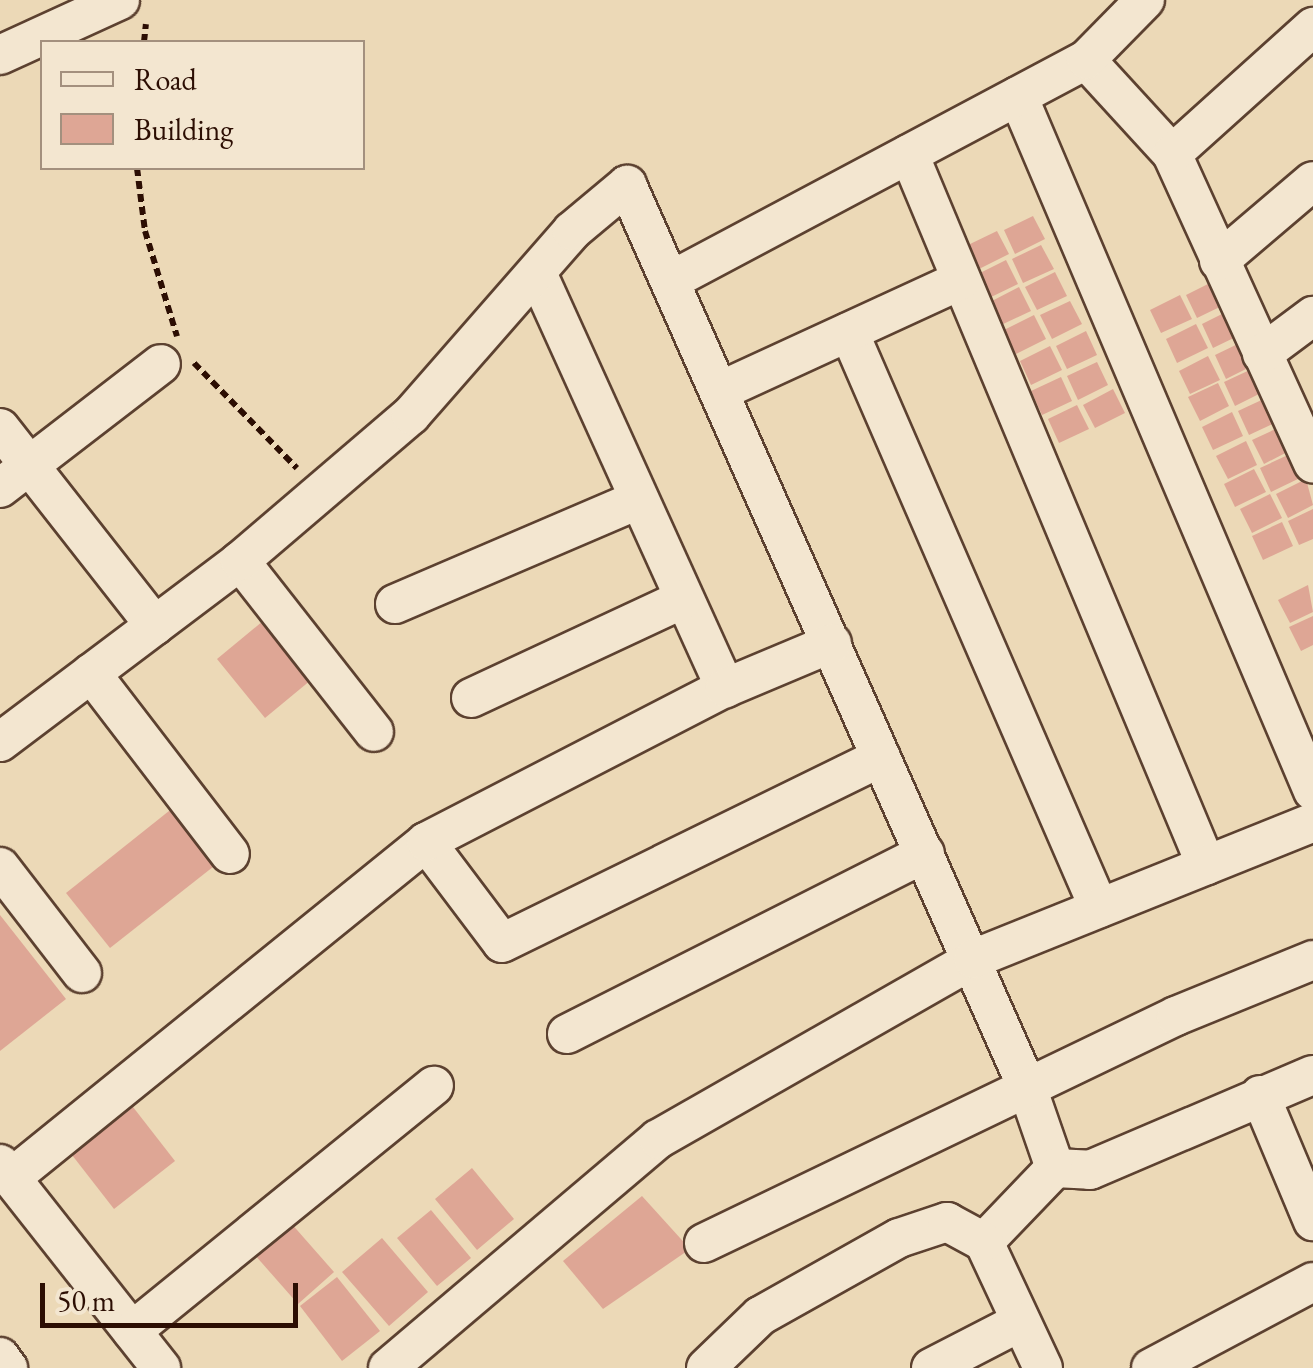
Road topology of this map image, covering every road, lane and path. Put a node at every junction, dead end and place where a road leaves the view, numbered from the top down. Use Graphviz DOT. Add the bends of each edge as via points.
graph roads {
  1 [pos="120,0"];
  2 [pos="1145,0"];
  3 [pos="1313,27"];
  4 [pos="0,55"];
  5 [pos="1086,60"];
  6 [pos="1018,96"];
  7 [pos="909,154"];
  8 [pos="1172,154"];
  9 [pos="137,170"];
  10 [pos="1313,181"];
  11 [pos="1219,260"];
  12 [pos="537,274"];
  13 [pos="961,280"];
  14 [pos="670,281"];
  15 [pos="1313,316"];
  16 [pos="849,332"];
  17 [pos="1262,354"];
  18 [pos="160,364"];
  19 [pos="720,391"];
  20 [pos="0,428"];
  21 [pos="1312,459"];
  22 [pos="14,477"];
  23 [pos="322,492"];
  24 [pos="638,500"];
  25 [pos="240,561"];
  26 [pos="683,599"];
  27 [pos="395,604"];
  28 [pos="155,626"];
  29 [pos="832,643"];
  30 [pos="91,672"];
  31 [pos="725,688"];
  32 [pos="471,698"];
  33 [pos="374,732"];
  34 [pos="0,742"];
  35 [pos="881,757"];
  36 [pos="1313,791"];
  37 [pos="1313,822"];
  38 [pos="426,842"];
  39 [pos="926,853"];
  40 [pos="230,854"];
  41 [pos="1206,865"];
  42 [pos="0,866"];
  43 [pos="1099,908"];
  44 [pos="973,958"];
  45 [pos="1313,960"];
  46 [pos="82,974"];
  47 [pos="567,1034"];
  48 [pos="1313,1076"];
  49 [pos="434,1086"];
  50 [pos="1027,1087"];
  51 [pos="1260,1095"];
  52 [pos="1054,1168"];
  53 [pos="6,1171"];
  54 [pos="1313,1221"];
  55 [pos="704,1242"];
  56 [pos="984,1242"];
  57 [pos="1313,1282"];
  58 [pos="1020,1322"];
  59 [pos="132,1331"];
  60 [pos="746,1353"];
  61 [pos="0,1357"];
  62 [pos="8,1368"];
  63 [pos="160,1368"];
  64 [pos="388,1368"];
  65 [pos="706,1368"];
  66 [pos="932,1368"];
  67 [pos="1043,1368"];
  68 [pos="1151,1368"];
  1 -- 4 [label="street"];
  2 -- 5 [label="street"];
  3 -- 8 [label="street"];
  5 -- 6 [label="street"];
  5 -- 8 [label="street"];
  6 -- 7 [label="street"];
  6 -- 36 [label="street"];
  7 -- 13 [label="street"];
  7 -- 14 [label="street"];
  8 -- 11 [label="street"];
  9 -- 23 [label="path" via="146,232 180,346"];
  10 -- 11 [label="street"];
  11 -- 17 [label="street"];
  12 -- 14 [label="street" via="572,231 627,185"];
  12 -- 23 [label="street" via="411,415"];
  12 -- 24 [label="street"];
  13 -- 16 [label="street"];
  13 -- 41 [label="street"];
  14 -- 19 [label="street"];
  15 -- 17 [label="street"];
  16 -- 19 [label="street"];
  16 -- 43 [label="street"];
  17 -- 21 [label="street"];
  18 -- 22 [label="street"];
  19 -- 29 [label="street"];
  20 -- 22 [label="street"];
  22 -- 28 [label="street"];
  23 -- 25 [label="street"];
  24 -- 26 [label="street"];
  24 -- 27 [label="street"];
  25 -- 28 [label="street"];
  25 -- 33 [label="street"];
  26 -- 31 [label="street"];
  26 -- 32 [label="street"];
  28 -- 30 [label="street"];
  29 -- 31 [label="street"];
  29 -- 35 [label="street"];
  30 -- 34 [label="street"];
  30 -- 40 [label="street"];
  31 -- 38 [label="street"];
  35 -- 38 [label="street" via="502,943"];
  35 -- 39 [label="street"];
  37 -- 41 [label="street"];
  38 -- 53 [label="street"];
  39 -- 44 [label="street"];
  39 -- 47 [label="street"];
  41 -- 43 [label="street"];
  42 -- 46 [label="street"];
  43 -- 44 [label="street"];
  44 -- 50 [label="street"];
  44 -- 64 [label="street" via="658,1138"];
  45 -- 50 [label="street"];
  48 -- 51 [label="street"];
  49 -- 59 [label="street"];
  50 -- 52 [label="street"];
  50 -- 55 [label="street"];
  51 -- 52 [label="street" via="1090,1170"];
  51 -- 54 [label="street"];
  52 -- 56 [label="street"];
  53 -- 59 [label="street"];
  56 -- 58 [label="street"];
  56 -- 60 [label="street" via="947,1222 898,1238 760,1316"];
  57 -- 68 [label="street"];
  58 -- 66 [label="street"];
  58 -- 67 [label="street"];
  59 -- 63 [label="street"];
  60 -- 65 [label="street"];
  61 -- 62 [label="street"];
}
